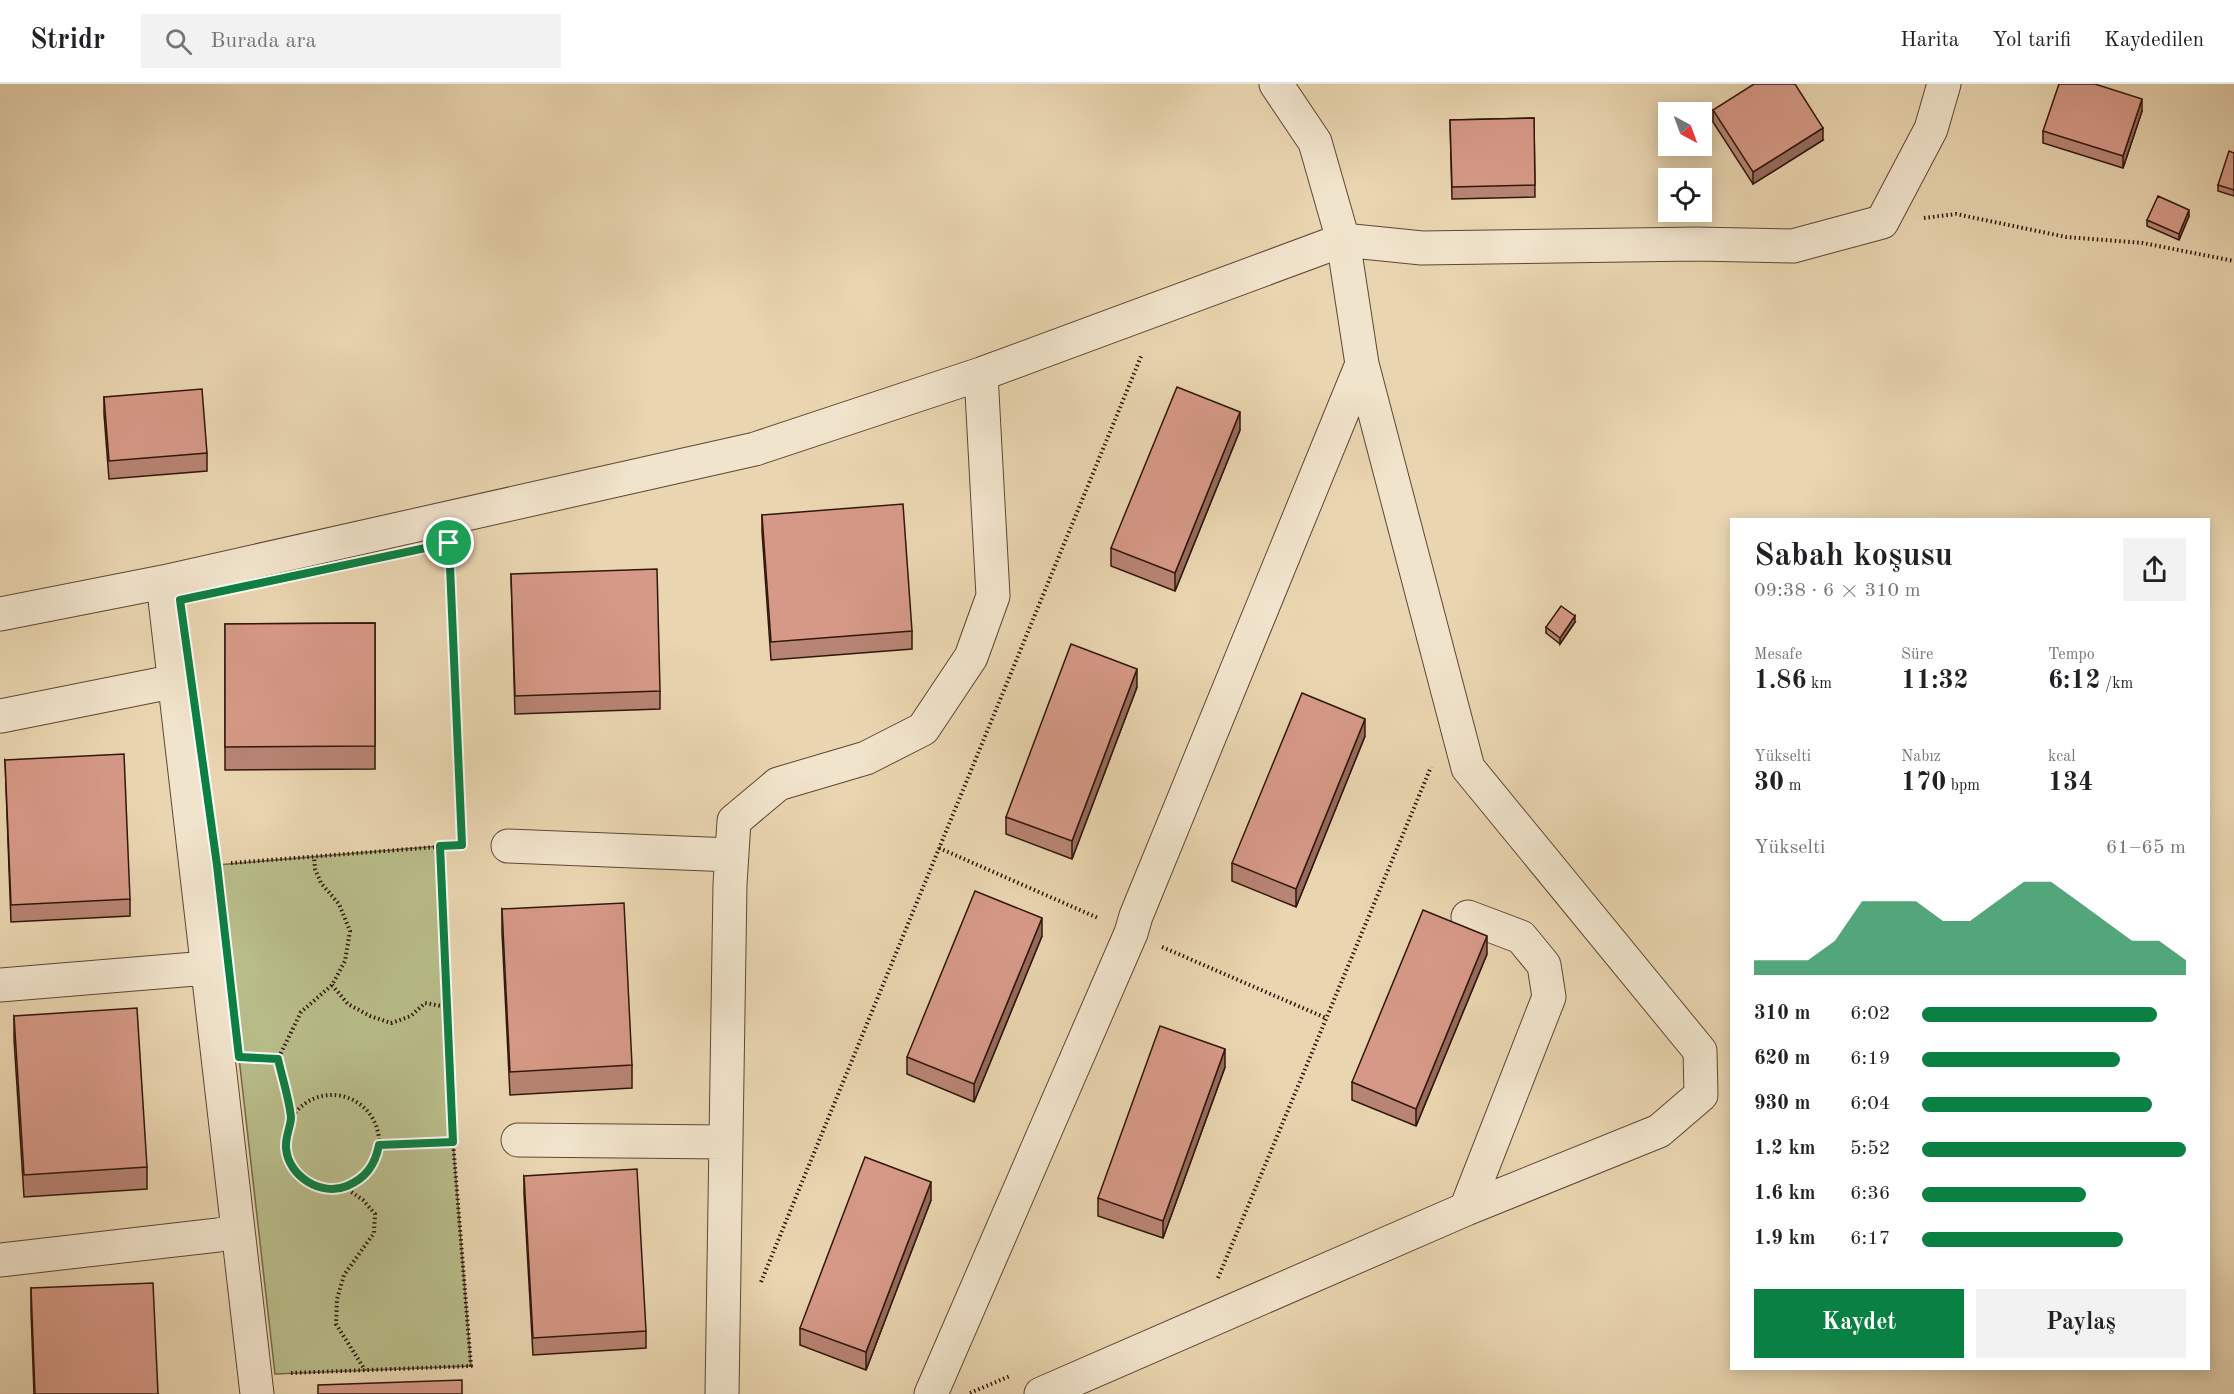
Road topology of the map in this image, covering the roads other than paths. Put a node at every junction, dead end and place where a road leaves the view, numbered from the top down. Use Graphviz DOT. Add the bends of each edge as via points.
graph roads {
  1 [pos="1276,84"];
  2 [pos="1944,84"];
  3 [pos="1343,240"];
  4 [pos="1362,364"];
  5 [pos="981,374"];
  6 [pos="164,582"];
  7 [pos="0,614"];
  8 [pos="176,681"];
  9 [pos="2,716"];
  10 [pos="508,846"];
  11 [pos="732,855"];
  12 [pos="1467,917"];
  13 [pos="207,968"];
  14 [pos="0,985"];
  15 [pos="518,1140"];
  16 [pos="724,1143"];
  17 [pos="1466,1209"];
  18 [pos="237,1232"];
  19 [pos="0,1260"];
  20 [pos="1031,1383"];
  21 [pos="256,1394"];
  22 [pos="722,1394"];
  23 [pos="931,1394"];
  1 -- 3 [label="street" via="1315,142"];
  2 -- 3 [label="street" via="1930,129 1882,222 1793,246 1422,248"];
  3 -- 4 [label="street"];
  3 -- 5 [label="street"];
  4 -- 17 [label="street" via="1468,768 1700,1051 1701,1095 1659,1131"];
  4 -- 23 [label="street" via="1131,933"];
  5 -- 6 [label="street" via="755,449"];
  5 -- 11 [label="street" via="993,596 970,657 923,729 866,758 778,784 734,821"];
  6 -- 7 [label="street"];
  6 -- 8 [label="street"];
  8 -- 9 [label="street"];
  8 -- 13 [label="street"];
  10 -- 11 [label="street"];
  11 -- 16 [label="street"];
  12 -- 17 [label="street" via="1521,937 1544,965 1549,997"];
  13 -- 14 [label="street"];
  13 -- 18 [label="street"];
  15 -- 16 [label="street"];
  16 -- 22 [label="street"];
  17 -- 20 [label="street"];
  18 -- 19 [label="street"];
  18 -- 21 [label="street"];
}
